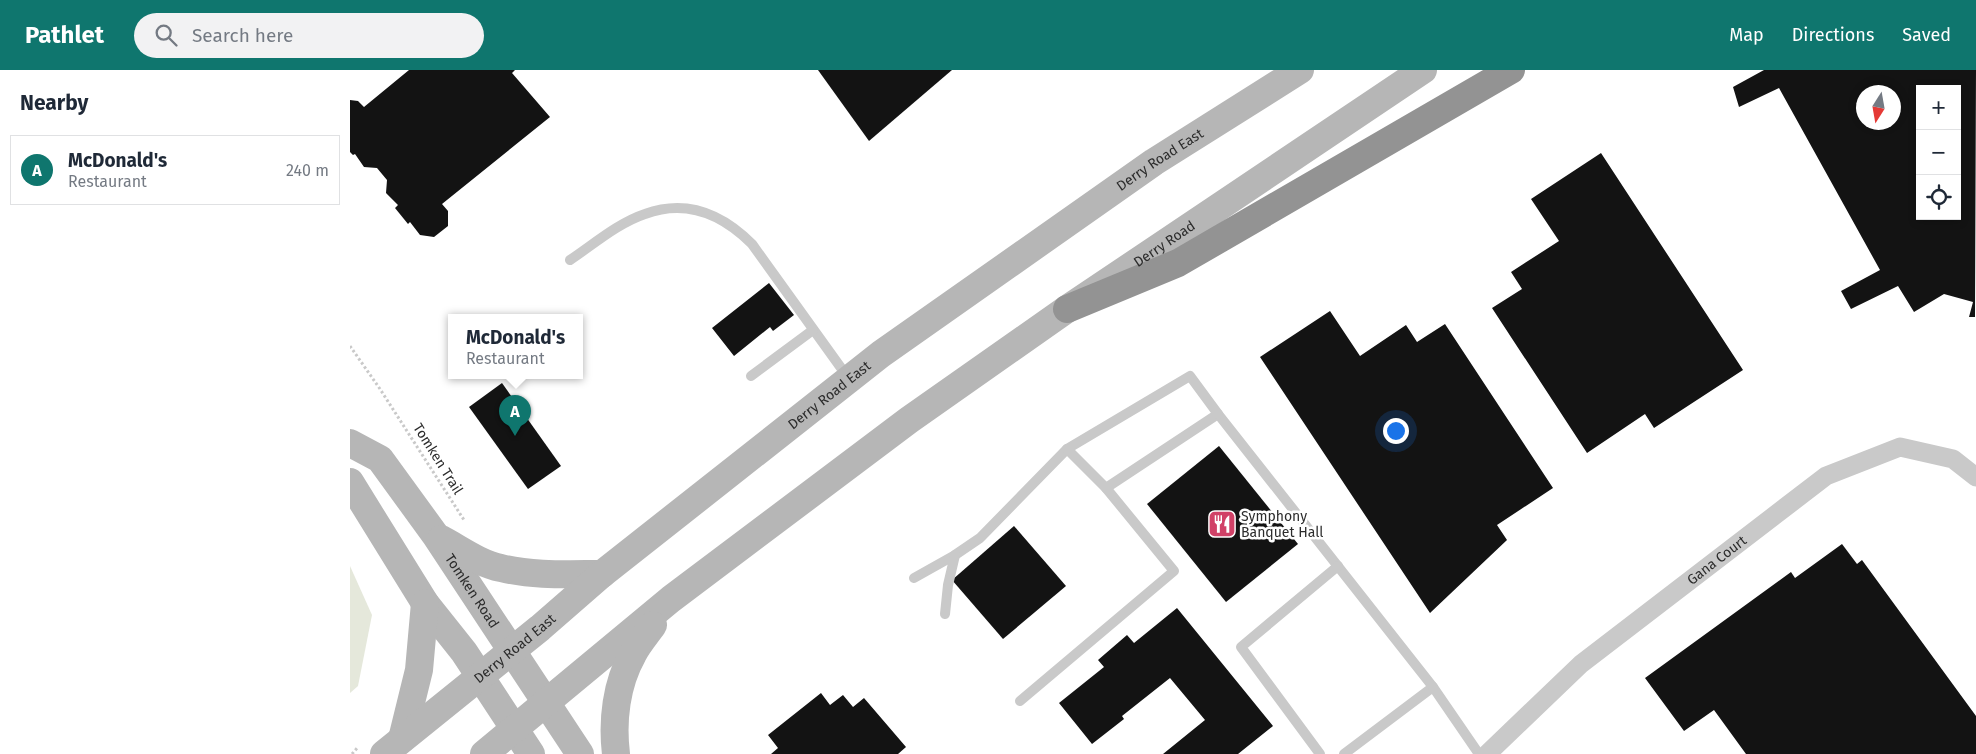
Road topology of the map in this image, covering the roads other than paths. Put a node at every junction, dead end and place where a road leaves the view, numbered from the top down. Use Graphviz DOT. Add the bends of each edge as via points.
graph roads {
  1 [pos="1300,70"];
  2 [pos="1423,70"];
  3 [pos="1511,70"];
  4 [pos="570,260"];
  5 [pos="1067,308"];
  6 [pos="813,330"];
  7 [pos="751,376"];
  8 [pos="850,380"];
  9 [pos="1218,414"];
  10 [pos="350,443"];
  11 [pos="1067,449"];
  12 [pos="1976,477"];
  13 [pos="350,482"];
  14 [pos="1106,488"];
  15 [pos="436,536"];
  16 [pos="955,555"];
  17 [pos="1338,566"];
  18 [pos="602,574"];
  19 [pos="914,578"];
  20 [pos="671,599"];
  21 [pos="425,603"];
  22 [pos="945,614"];
  23 [pos="512,650"];
  24 [pos="481,676"];
  25 [pos="1434,687"];
  26 [pos="1020,700"];
  27 [pos="546,702"];
  28 [pos="515,728"];
  29 [pos="393,746"];
  30 [pos="484,754"];
  31 [pos="531,754"];
  32 [pos="580,754"];
  33 [pos="616,754"];
  34 [pos="1320,754"];
  35 [pos="1344,754"];
  36 [pos="1479,754"];
  37 [pos="1487,754"];
  1 -- 8 [label="main road, Derry Road East" via="1154,162 881,354"];
  2 -- 5 [label="main road, Derry Road"];
  3 -- 5 [label="highway" via="1178,263"];
  4 -- 6 [label="lane" via="644,214 673,207 706,213 736,228 752,244"];
  5 -- 20 [label="main road, Derry Road" via="909,420"];
  6 -- 7 [label="lane"];
  6 -- 8 [label="lane"];
  8 -- 18 [label="main road, Derry Road East"];
  9 -- 11 [label="lane" via="1190,376"];
  9 -- 14 [label="lane"];
  9 -- 17 [label="lane"];
  10 -- 15 [label="main road, Tomken Road" via="380,459"];
  11 -- 14 [label="lane"];
  11 -- 16 [label="lane" via="980,538"];
  12 -- 37 [label="street, Gana Court" via="1953,458 1900,447 1826,476 1581,664"];
  13 -- 21 [label="main road"];
  14 -- 26 [label="lane" via="1174,571"];
  15 -- 18 [label="main road" via="474,558 500,568"];
  15 -- 23 [label="main road, Tomken Road"];
  16 -- 19 [label="lane"];
  16 -- 22 [label="lane"];
  17 -- 25 [label="lane"];
  17 -- 34 [label="lane" via="1240,647"];
  18 -- 23 [label="main road, Derry Road East"];
  20 -- 27 [label="main road"];
  20 -- 33 [label="main road" via="632,655 616,700"];
  21 -- 24 [label="main road"];
  21 -- 29 [label="main road" via="419,670"];
  23 -- 24 [label="main road, Derry Road East"];
  23 -- 27 [label="main road, Tomken Road"];
  24 -- 28 [label="main road"];
  24 -- 29 [label="main road, Derry Road East"];
  25 -- 35 [label="lane"];
  25 -- 36 [label="lane"];
  27 -- 28 [label="main road"];
  27 -- 32 [label="main road, Tomken Road"];
  28 -- 30 [label="main road"];
  28 -- 31 [label="main road"];
}
